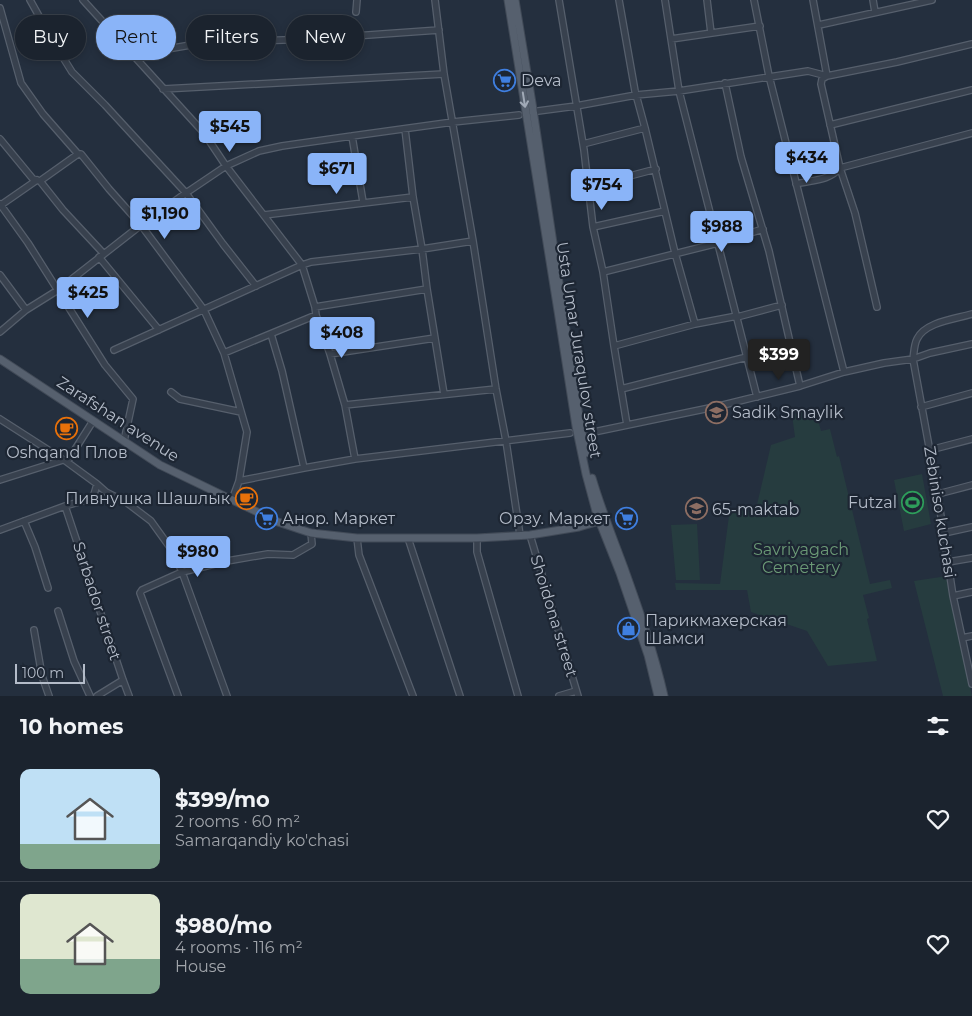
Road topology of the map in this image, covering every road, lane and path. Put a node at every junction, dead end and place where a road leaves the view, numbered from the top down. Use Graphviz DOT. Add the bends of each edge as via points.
graph roads {
  1 [pos="30,0"];
  2 [pos="83,0"];
  3 [pos="357,0"];
  4 [pos="435,0"];
  5 [pos="508,0"];
  6 [pos="515,0"];
  7 [pos="559,0"];
  8 [pos="619,0"];
  9 [pos="665,0"];
  10 [pos="707,0"];
  11 [pos="754,0"];
  12 [pos="813,0"];
  13 [pos="873,0"];
  14 [pos="932,0"];
  15 [pos="0,8"];
  16 [pos="356,12"];
  17 [pos="875,12"];
  18 [pos="97,15"];
  19 [pos="819,25"];
  20 [pos="760,26"];
  21 [pos="439,30"];
  22 [pos="711,33"];
  23 [pos="671,38"];
  24 [pos="972,44"];
  25 [pos="176,48"];
  26 [pos="137,60"];
  27 [pos="444,74"];
  28 [pos="769,76"];
  29 [pos="828,76"];
  30 [pos="725,83"];
  31 [pos="163,89"];
  32 [pos="972,90"];
  33 [pos="679,91"];
  34 [pos="636,96"];
  35 [pos="576,106"];
  36 [pos="538,111"];
  37 [pos="519,115"];
  38 [pos="453,122"];
  39 [pos="830,125"];
  40 [pos="646,128"];
  41 [pos="405,129"];
  42 [pos="972,133"];
  43 [pos="352,136"];
  44 [pos="0,139"];
  45 [pos="583,144"];
  46 [pos="78,154"];
  47 [pos="226,166"];
  48 [pos="840,168"];
  49 [pos="656,170"];
  50 [pos="38,181"];
  51 [pos="796,184"];
  52 [pos="588,187"];
  53 [pos="186,193"];
  54 [pos="413,197"];
  55 [pos="363,202"];
  56 [pos="1,206"];
  57 [pos="665,210"];
  58 [pos="264,215"];
  59 [pos="141,225"];
  60 [pos="593,227"];
  61 [pos="763,229"];
  62 [pos="473,241"];
  63 [pos="718,243"];
  64 [pos="422,248"];
  65 [pos="676,253"];
  66 [pos="101,255"];
  67 [pos="302,265"];
  68 [pos="603,272"];
  69 [pos="0,275"];
  70 [pos="256,286"];
  71 [pos="427,289"];
  72 [pos="58,290"];
  73 [pos="782,305"];
  74 [pos="315,307"];
  75 [pos="877,307"];
  76 [pos="26,310"];
  77 [pos="204,310"];
  78 [pos="972,314"];
  79 [pos="316,315"];
  80 [pos="737,316"];
  81 [pos="695,324"];
  82 [pos="159,330"];
  83 [pos="0,332"];
  84 [pos="271,334"];
  85 [pos="435,338"];
  86 [pos="972,344"];
  87 [pos="614,346"];
  88 [pos="114,350"];
  89 [pos="224,353"];
  90 [pos="330,354"];
  91 [pos="747,357"];
  92 [pos="0,359"];
  93 [pos="912,359"];
  94 [pos="844,372"];
  95 [pos="800,386"];
  96 [pos="496,389"];
  97 [pos="621,389"];
  98 [pos="171,392"];
  99 [pos="972,393"];
  100 [pos="444,394"];
  101 [pos="757,397"];
  102 [pos="345,405"];
  103 [pos="922,407"];
  104 [pos="241,412"];
  105 [pos="0,418"];
  106 [pos="93,421"];
  107 [pos="627,425"];
  108 [pos="570,433"];
  109 [pos="589,433"];
  110 [pos="972,439"];
  111 [pos="124,441"];
  112 [pos="506,441"];
  113 [pos="930,450"];
  114 [pos="355,459"];
  115 [pos="65,461"];
  116 [pos="304,468"];
  117 [pos="0,480"];
  118 [pos="239,482"];
  119 [pos="97,484"];
  120 [pos="972,485"];
  121 [pos="938,494"];
  122 [pos="232,500"];
  123 [pos="65,506"];
  124 [pos="602,520"];
  125 [pos="24,521"];
  126 [pos="972,527"];
  127 [pos="0,530"];
  128 [pos="311,533"];
  129 [pos="944,533"];
  130 [pos="520,535"];
  131 [pos="530,535"];
  132 [pos="357,538"];
  133 [pos="408,538"];
  134 [pos="477,538"];
  135 [pos="174,553"];
  136 [pos="972,558"];
  137 [pos="948,562"];
  138 [pos="201,567"];
  139 [pos="182,572"];
  140 [pos="48,588"];
  141 [pos="972,592"];
  142 [pos="953,596"];
  143 [pos="58,611"];
  144 [pos="34,630"];
  145 [pos="972,636"];
  146 [pos="962,638"];
  147 [pos="123,680"];
  148 [pos="972,684"];
  149 [pos="577,693"];
  150 [pos="48,696"];
  151 [pos="90,696"];
  152 [pos="97,696"];
  153 [pos="129,696"];
  154 [pos="178,696"];
  155 [pos="227,696"];
  156 [pos="413,696"];
  157 [pos="460,696"];
  158 [pos="518,696"];
  159 [pos="559,696"];
  160 [pos="658,696"];
  161 [pos="664,696"];
  1 -- 53 [label="street" via="72,72"];
  2 -- 18 [label="street"];
  3 -- 16 [label="street"];
  4 -- 21 [label="street"];
  5 -- 124 [label="main road, Usta Umar Juraqulov street, one-way" via="576,426 586,474"];
  6 -- 124 [label="main road, Usta Umar Juraqulov street" via="580,422"];
  7 -- 35 [label="street"];
  8 -- 34 [label="street"];
  9 -- 23 [label="street"];
  10 -- 22 [label="street"];
  11 -- 20 [label="street"];
  12 -- 19 [label="street"];
  13 -- 17 [label="street"];
  14 -- 17 [label="street"];
  15 -- 46 [label="street" via="21,83"];
  17 -- 19 [label="street"];
  19 -- 29 [label="street"];
  20 -- 22 [label="street"];
  20 -- 28 [label="street"];
  21 -- 25 [label="street"];
  21 -- 27 [label="street"];
  22 -- 23 [label="street"];
  23 -- 33 [label="street"];
  24 -- 29 [label="street"];
  26 -- 31 [label="street"];
  27 -- 31 [label="street"];
  27 -- 38 [label="street"];
  28 -- 29 [label="street" via="808,71"];
  28 -- 30 [label="street"];
  28 -- 51 [label="street"];
  29 -- 39 [label="street" via="822,79 821,84"];
  30 -- 33 [label="street"];
  30 -- 61 [label="street" via="741,157"];
  31 -- 47 [label="street" via="204,133"];
  32 -- 39 [label="street"];
  33 -- 34 [label="street"];
  33 -- 63 [label="street"];
  34 -- 35 [label="street"];
  34 -- 40 [label="street"];
  35 -- 36 [label="street"];
  35 -- 45 [label="street"];
  37 -- 38 [label="street"];
  38 -- 41 [label="street"];
  38 -- 62 [label="street"];
  39 -- 48 [label="street"];
  40 -- 45 [label="street"];
  40 -- 49 [label="street"];
  41 -- 43 [label="street"];
  41 -- 54 [label="street"];
  42 -- 48 [label="street"];
  43 -- 47 [label="street" via="258,151"];
  43 -- 55 [label="street"];
  44 -- 50 [label="street"];
  45 -- 52 [label="street"];
  46 -- 50 [label="street"];
  46 -- 59 [label="street"];
  47 -- 53 [label="street"];
  47 -- 58 [label="street"];
  48 -- 51 [label="street" via="827,178"];
  48 -- 75 [label="street" via="855,213"];
  49 -- 52 [label="street"];
  49 -- 57 [label="street"];
  50 -- 56 [label="street"];
  50 -- 66 [label="street"];
  51 -- 94 [label="street"];
  52 -- 60 [label="street"];
  53 -- 59 [label="street"];
  53 -- 70 [label="street"];
  54 -- 55 [label="street"];
  54 -- 64 [label="street"];
  55 -- 58 [label="street"];
  56 -- 72 [label="street"];
  57 -- 60 [label="street"];
  57 -- 65 [label="street"];
  58 -- 67 [label="street"];
  59 -- 66 [label="street"];
  59 -- 77 [label="street"];
  60 -- 68 [label="street"];
  61 -- 63 [label="street"];
  61 -- 73 [label="street"];
  62 -- 64 [label="street"];
  62 -- 96 [label="street"];
  63 -- 65 [label="street"];
  63 -- 80 [label="street"];
  64 -- 67 [label="street"];
  64 -- 71 [label="street"];
  65 -- 68 [label="street"];
  65 -- 81 [label="street"];
  66 -- 72 [label="street"];
  66 -- 82 [label="street"];
  67 -- 70 [label="street"];
  67 -- 74 [label="street"];
  68 -- 87 [label="street"];
  69 -- 76 [label="street"];
  70 -- 77 [label="street"];
  71 -- 74 [label="street"];
  71 -- 85 [label="street"];
  72 -- 76 [label="street"];
  72 -- 111 [label="street" via="105,365 133,399"];
  73 -- 80 [label="street"];
  73 -- 95 [label="street"];
  74 -- 79 [label="street"];
  76 -- 83 [label="street"];
  77 -- 82 [label="street"];
  77 -- 89 [label="street"];
  78 -- 93 [label="street, Zebiniso kuchasi" via="931,326 922,332 916,340"];
  79 -- 84 [label="street"];
  79 -- 90 [label="street"];
  80 -- 81 [label="street"];
  80 -- 91 [label="street"];
  81 -- 87 [label="street"];
  82 -- 88 [label="street"];
  84 -- 89 [label="street"];
  84 -- 116 [label="street"];
  85 -- 90 [label="street"];
  85 -- 100 [label="street"];
  86 -- 93 [label="street"];
  87 -- 97 [label="street"];
  89 -- 104 [label="street"];
  90 -- 102 [label="street"];
  91 -- 97 [label="street"];
  91 -- 101 [label="street"];
  92 -- 106 [label="main road, Zarafshan avenue"];
  93 -- 94 [label="street"];
  93 -- 103 [label="street, Zebiniso kuchasi"];
  94 -- 95 [label="street"];
  95 -- 101 [label="street"];
  96 -- 100 [label="street"];
  96 -- 112 [label="street"];
  97 -- 107 [label="street"];
  98 -- 104 [label="street" via="180,399"];
  99 -- 103 [label="street"];
  100 -- 102 [label="street"];
  101 -- 107 [label="street"];
  102 -- 114 [label="street"];
  103 -- 113 [label="street, Zebiniso kuchasi"];
  104 -- 118 [label="street" via="247,432"];
  105 -- 115 [label="street"];
  106 -- 111 [label="main road, Zarafshan avenue"];
  106 -- 115 [label="street"];
  107 -- 109 [label="street"];
  108 -- 112 [label="street"];
  110 -- 113 [label="street"];
  111 -- 122 [label="main road, Zarafshan avenue" via="160,465"];
  112 -- 114 [label="street"];
  112 -- 130 [label="street"];
  113 -- 121 [label="street, Zebiniso kuchasi"];
  114 -- 116 [label="street"];
  115 -- 117 [label="street"];
  115 -- 119 [label="street"];
  116 -- 118 [label="street"];
  118 -- 122 [label="street"];
  119 -- 123 [label="street" via="93,498"];
  119 -- 135 [label="street" via="151,521"];
  120 -- 121 [label="street"];
  121 -- 129 [label="street, Zebiniso kuchasi"];
  122 -- 128 [label="main road, Zarafshan avenue" via="278,522"];
  123 -- 125 [label="street"];
  123 -- 147 [label="street, Sarbador street"];
  124 -- 131 [label="main road, Zarafshan avenue"];
  124 -- 160 [label="main road, Usta Umar Juraqulov street" via="645,646"];
  124 -- 161 [label="main road, Usta Umar Juraqulov street" via="624,567"];
  125 -- 127 [label="street"];
  125 -- 140 [label="street"];
  126 -- 129 [label="street"];
  128 -- 132 [label="main road, Zarafshan avenue"];
  128 -- 138 [label="street" via="312,544 293,555 268,554"];
  129 -- 137 [label="street, Zebiniso kuchasi"];
  130 -- 131 [label="main road, Zarafshan avenue"];
  130 -- 134 [label="main road, Zarafshan avenue"];
  131 -- 149 [label="street, Shoidona street"];
  132 -- 133 [label="main road, Zarafshan avenue"];
  132 -- 156 [label="street" via="360,555"];
  133 -- 134 [label="main road, Zarafshan avenue"];
  133 -- 157 [label="street"];
  134 -- 158 [label="street" via="477,552"];
  135 -- 138 [label="street"];
  135 -- 139 [label="street"];
  136 -- 137 [label="street"];
  137 -- 142 [label="street, Zebiniso kuchasi"];
  138 -- 139 [label="street"];
  139 -- 154 [label="street" via="140,593"];
  139 -- 155 [label="street"];
  141 -- 142 [label="street"];
  142 -- 146 [label="street, Zebiniso kuchasi"];
  143 -- 151 [label="street" via="74,661"];
  144 -- 150 [label="street"];
  145 -- 146 [label="street"];
  146 -- 148 [label="street, Zebiniso kuchasi"];
  147 -- 152 [label="street"];
  147 -- 153 [label="street, Sarbador street"];
  149 -- 159 [label="street"];
}
